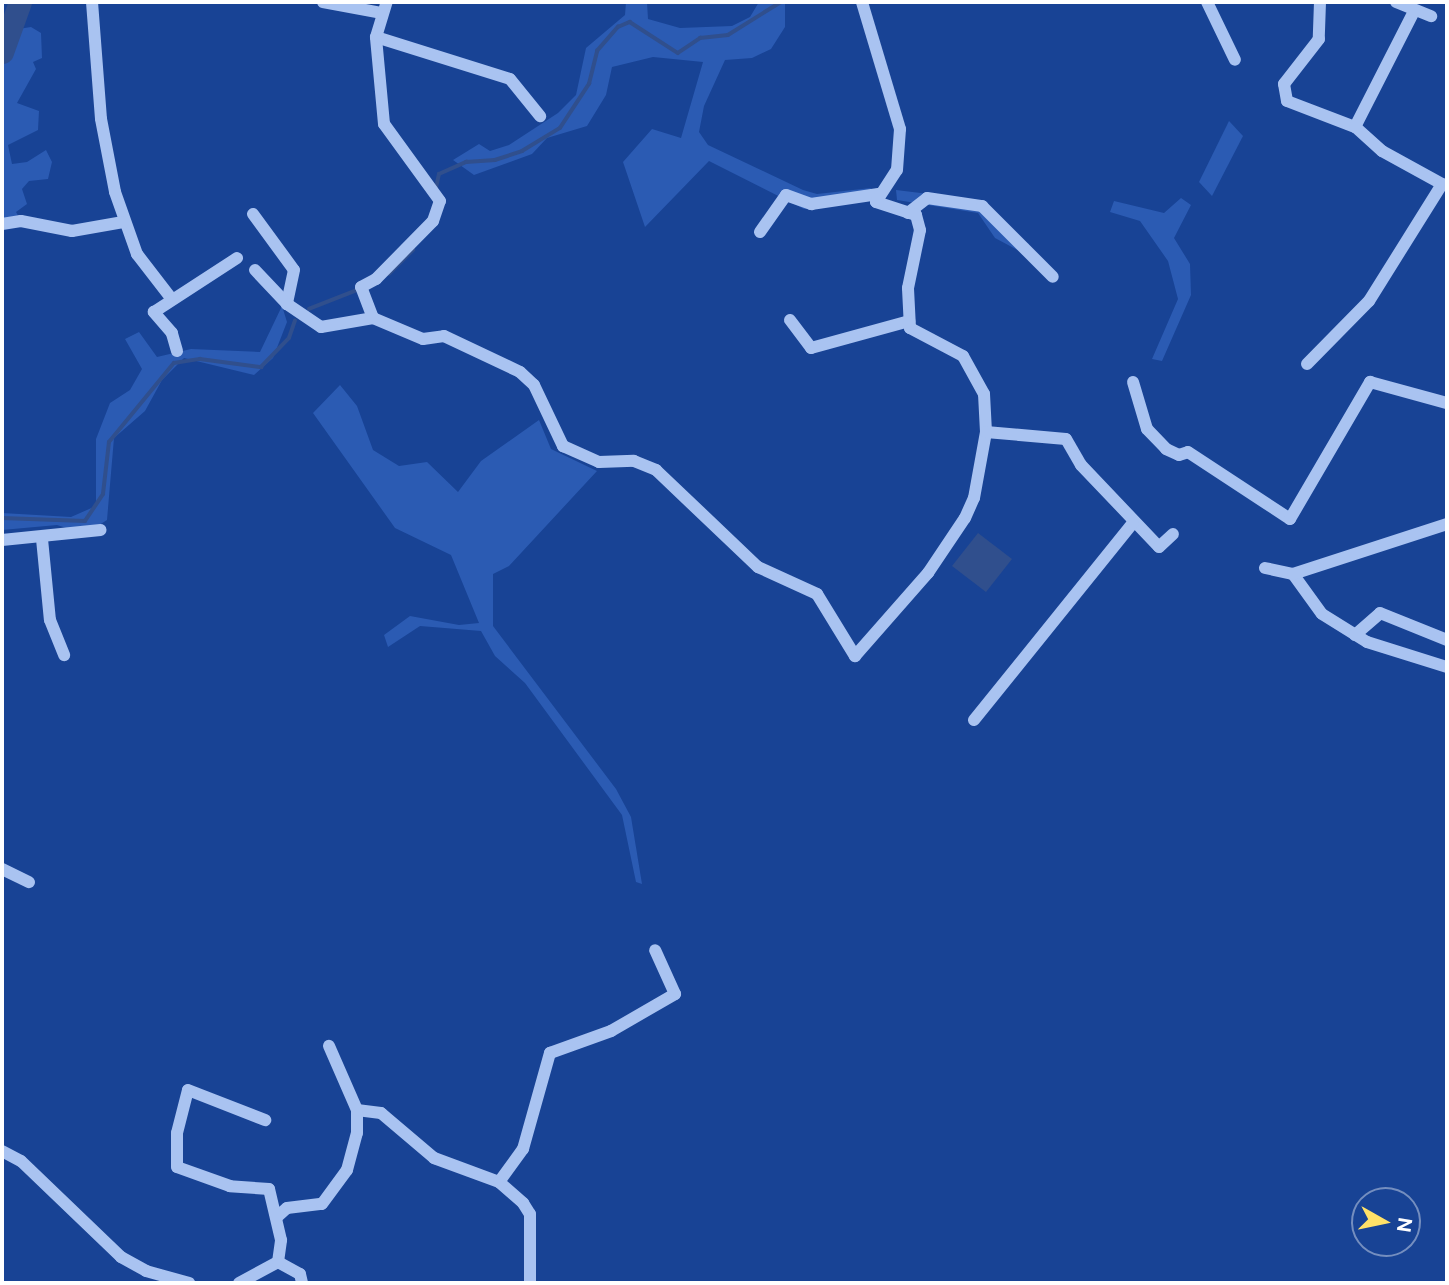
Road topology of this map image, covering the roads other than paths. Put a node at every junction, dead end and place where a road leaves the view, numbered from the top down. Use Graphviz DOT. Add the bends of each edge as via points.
graph roads {
  1 [pos="92,2"];
  2 [pos="323,2"];
  3 [pos="862,2"];
  4 [pos="1207,2"];
  5 [pos="1320,2"];
  6 [pos="1396,2"];
  7 [pos="384,7"];
  8 [pos="1414,11"];
  9 [pos="1431,16"];
  10 [pos="376,37"];
  11 [pos="1235,60"];
  12 [pos="540,116"];
  13 [pos="1354,127"];
  14 [pos="1445,185"];
  15 [pos="878,194"];
  16 [pos="908,213"];
  17 [pos="253,214"];
  18 [pos="123,222"];
  19 [pos="2,224"];
  20 [pos="760,232"];
  21 [pos="237,258"];
  22 [pos="255,270"];
  23 [pos="1053,277"];
  24 [pos="171,298"];
  25 [pos="287,304"];
  26 [pos="373,318"];
  27 [pos="790,320"];
  28 [pos="909,321"];
  29 [pos="177,351"];
  30 [pos="1307,365"];
  31 [pos="1133,382"];
  32 [pos="1447,402"];
  33 [pos="986,432"];
  34 [pos="1133,523"];
  35 [pos="1447,524"];
  36 [pos="100,530"];
  37 [pos="1173,534"];
  38 [pos="42,539"];
  39 [pos="2,540"];
  40 [pos="1265,568"];
  41 [pos="1293,575"];
  42 [pos="1355,635"];
  43 [pos="1447,640"];
  44 [pos="64,654"];
  45 [pos="1447,667"];
  46 [pos="974,720"];
  47 [pos="2,869"];
  48 [pos="29,882"];
  49 [pos="655,950"];
  50 [pos="329,1045"];
  51 [pos="357,1110"];
  52 [pos="265,1120"];
  53 [pos="2,1151"];
  54 [pos="499,1182"];
  55 [pos="278,1216"];
  56 [pos="278,1262"];
  57 [pos="189,1283"];
  58 [pos="239,1283"];
  59 [pos="302,1283"];
  60 [pos="530,1283"];
  1 -- 18 [label="street" via="101,119"];
  2 -- 7 [label="street"];
  3 -- 15 [label="street" via="900,129 897,170"];
  4 -- 11 [label="street"];
  5 -- 13 [label="street" via="1319,39 1284,84 1287,101"];
  6 -- 8 [label="street"];
  7 -- 10 [label="street"];
  8 -- 9 [label="street"];
  8 -- 13 [label="street"];
  10 -- 12 [label="street" via="510,79"];
  10 -- 26 [label="street" via="384,124 440,201 433,221 376,279 361,287"];
  13 -- 14 [label="street" via="1382,151"];
  14 -- 30 [label="street" via="1368,300"];
  15 -- 16 [label="street" via="876,202"];
  15 -- 20 [label="street" via="811,204 786,195"];
  16 -- 23 [label="street" via="927,198 982,206"];
  16 -- 28 [label="street" via="916,215 919,230 908,288"];
  17 -- 25 [label="street" via="294,270"];
  18 -- 19 [label="street" via="72,232 21,221"];
  18 -- 24 [label="street" via="137,254"];
  21 -- 24 [label="street"];
  22 -- 25 [label="street"];
  24 -- 29 [label="street" via="154,312 172,333"];
  25 -- 26 [label="street" via="321,327"];
  26 -- 33 [label="street" via="424,339 444,336 520,372 534,384 563,446 598,462 634,461 656,470 758,567 817,594 855,656 928,573 965,518 977,487"];
  27 -- 28 [label="street" via="811,348"];
  28 -- 33 [label="street" via="930,341 963,356 984,394"];
  31 -- 32 [label="street" via="1147,429 1166,449 1179,455 1188,452 1290,519 1370,382"];
  33 -- 34 [label="street" via="1066,439 1081,465"];
  34 -- 37 [label="street" via="1159,547"];
  34 -- 46 [label="street"];
  35 -- 41 [label="street"];
  36 -- 38 [label="street"];
  38 -- 39 [label="street"];
  38 -- 44 [label="street" via="50,620"];
  40 -- 41 [label="street"];
  41 -- 42 [label="street" via="1322,614"];
  42 -- 43 [label="street" via="1380,613"];
  42 -- 45 [label="street"];
  47 -- 48 [label="street"];
  49 -- 54 [label="street" via="675,994 611,1031 550,1053 523,1149"];
  50 -- 51 [label="street"];
  51 -- 54 [label="street" via="382,1113 434,1158"];
  51 -- 55 [label="street" via="357,1133 347,1170 331,1193 322,1204 287,1208"];
  52 -- 55 [label="street" via="188,1090 177,1133 177,1167 230,1186 269,1189"];
  53 -- 57 [label="street" via="21,1160 121,1257 146,1271"];
  54 -- 60 [label="street" via="530,1214"];
  55 -- 56 [label="street"];
  56 -- 58 [label="street"];
  56 -- 59 [label="street" via="300,1274"];
}
